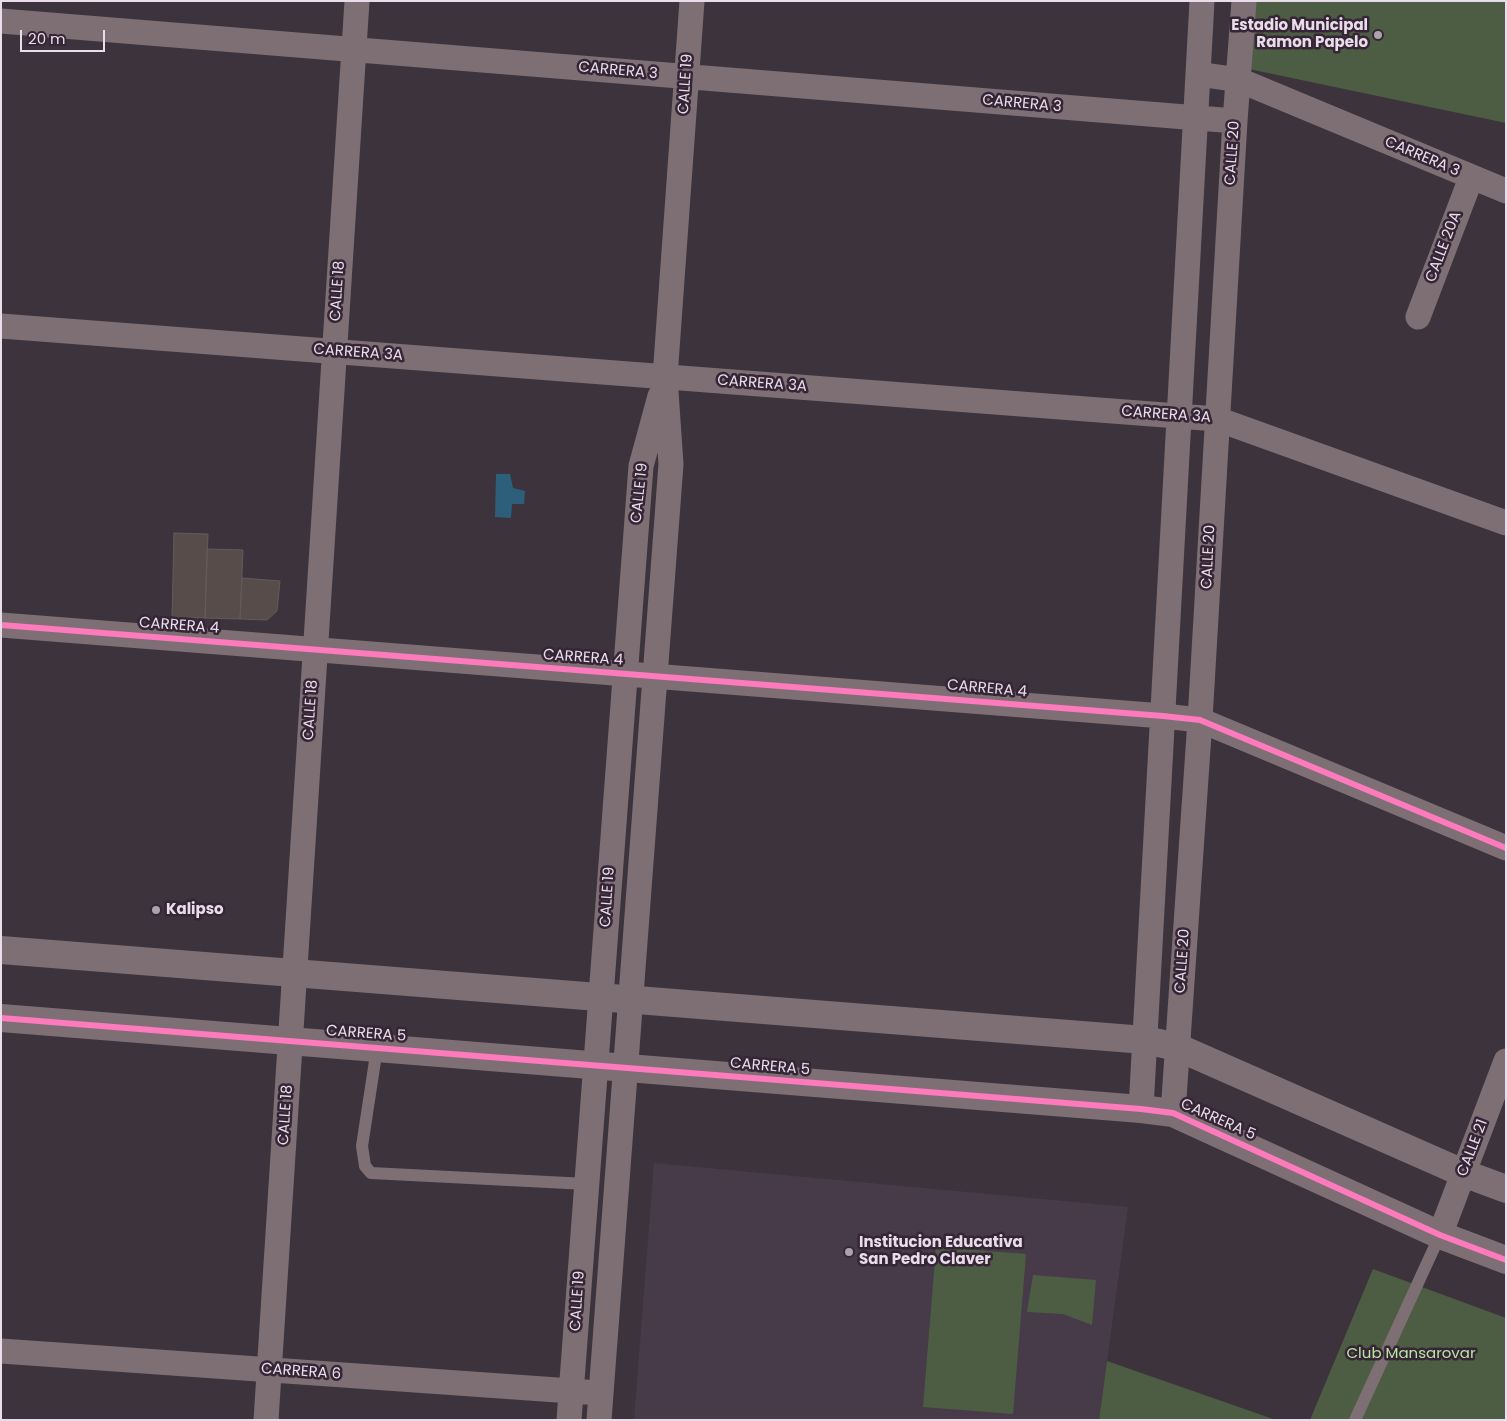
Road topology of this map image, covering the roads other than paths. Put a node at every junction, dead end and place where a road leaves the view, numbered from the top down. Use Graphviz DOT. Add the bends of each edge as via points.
graph roads {
  1 [pos="357,1"];
  2 [pos="692,1"];
  3 [pos="1202,1"];
  4 [pos="1244,1"];
  5 [pos="1,21"];
  6 [pos="354,50"];
  7 [pos="1198,74"];
  8 [pos="686,77"];
  9 [pos="1239,80"];
  10 [pos="1196,118"];
  11 [pos="1235,121"];
  12 [pos="1471,178"];
  13 [pos="1506,191"];
  14 [pos="1418,317"];
  15 [pos="1,326"];
  16 [pos="334,352"];
  17 [pos="666,377"];
  18 [pos="1179,416"];
  19 [pos="1217,419"];
  20 [pos="1506,523"];
  21 [pos="1,625"];
  22 [pos="315,649"];
  23 [pos="625,674"];
  24 [pos="655,676"];
  25 [pos="1163,716"];
  26 [pos="1200,720"];
  27 [pos="1506,848"];
  28 [pos="1,950"];
  29 [pos="295,973"];
  30 [pos="601,997"];
  31 [pos="631,999"];
  32 [pos="1,1018"];
  33 [pos="1145,1040"];
  34 [pos="291,1041"];
  35 [pos="1178,1047"];
  36 [pos="377,1048"];
  37 [pos="1506,1061"];
  38 [pos="596,1065"];
  39 [pos="626,1068"];
  40 [pos="1141,1109"];
  41 [pos="1173,1113"];
  42 [pos="1463,1173"];
  43 [pos="587,1184"];
  44 [pos="1506,1189"];
  45 [pos="1440,1235"];
  46 [pos="1506,1260"];
  47 [pos="1,1351"];
  48 [pos="270,1369"];
  49 [pos="571,1391"];
  50 [pos="601,1393"];
  51 [pos="266,1420"];
  52 [pos="569,1420"];
  53 [pos="599,1420"];
  54 [pos="1355,1420"];
  1 -- 6 [label="street, CALLE 18"];
  2 -- 8 [label="street, CALLE 19"];
  3 -- 7 [label="street"];
  4 -- 9 [label="street, CALLE 20"];
  5 -- 6 [label="street, CARRERA 3"];
  6 -- 8 [label="street, CARRERA 3"];
  6 -- 16 [label="street, CALLE 18"];
  7 -- 9 [label="street, CARRERA 3"];
  7 -- 10 [label="street"];
  8 -- 10 [label="street, CARRERA 3"];
  8 -- 17 [label="street, CALLE 19"];
  9 -- 11 [label="street, CALLE 20"];
  9 -- 12 [label="street, CARRERA 3"];
  10 -- 11 [label="street, CARRERA 3"];
  10 -- 18 [label="street"];
  11 -- 19 [label="street, CALLE 20"];
  12 -- 13 [label="street, CARRERA 3"];
  12 -- 14 [label="street, CALLE 20A"];
  15 -- 16 [label="street, CARRERA 3A"];
  16 -- 17 [label="street, CARRERA 3A"];
  16 -- 22 [label="street, CALLE 18"];
  17 -- 18 [label="street, CARRERA 3A"];
  17 -- 23 [label="street, CALLE 19" via="641,466"];
  17 -- 24 [label="street, CALLE 19" via="671,464"];
  18 -- 19 [label="street, CARRERA 3A"];
  18 -- 25 [label="street"];
  19 -- 20 [label="street, CARRERA 3A"];
  19 -- 26 [label="street, CALLE 20"];
  21 -- 22 [label="street, CARRERA 4"];
  22 -- 23 [label="street, CARRERA 4"];
  22 -- 29 [label="street, CALLE 18"];
  23 -- 24 [label="street, CARRERA 4"];
  23 -- 30 [label="street, CALLE 19"];
  24 -- 25 [label="street, CARRERA 4"];
  24 -- 31 [label="street, CALLE 19"];
  25 -- 26 [label="street, CARRERA 4"];
  25 -- 33 [label="street"];
  26 -- 27 [label="street, CARRERA 4"];
  26 -- 35 [label="street, CALLE 20"];
  28 -- 29 [label="street"];
  29 -- 30 [label="street"];
  29 -- 34 [label="street, CALLE 18"];
  30 -- 31 [label="street"];
  30 -- 38 [label="street, CALLE 19"];
  31 -- 33 [label="street"];
  31 -- 39 [label="street, CALLE 19"];
  32 -- 34 [label="street, CARRERA 5"];
  33 -- 35 [label="street"];
  33 -- 40 [label="street"];
  34 -- 36 [label="street, CARRERA 5"];
  34 -- 48 [label="street, CALLE 18"];
  35 -- 41 [label="street, CALLE 20"];
  35 -- 42 [label="street"];
  36 -- 38 [label="street, CARRERA 5"];
  36 -- 43 [label="lane" via="362,1146 364,1166 371,1173"];
  37 -- 42 [label="street, CALLE 21"];
  38 -- 39 [label="street, CARRERA 5"];
  38 -- 43 [label="street, CALLE 19"];
  39 -- 40 [label="street, CARRERA 5"];
  39 -- 50 [label="street, CALLE 19"];
  40 -- 41 [label="street, CARRERA 5"];
  41 -- 45 [label="street, CARRERA 5"];
  42 -- 44 [label="street"];
  42 -- 45 [label="street, CALLE 21"];
  43 -- 49 [label="street, CALLE 19"];
  45 -- 46 [label="street, CARRERA 5"];
  45 -- 54 [label="lane"];
  47 -- 48 [label="street, CARRERA 6"];
  48 -- 49 [label="street, CARRERA 6"];
  48 -- 51 [label="street, CALLE 18"];
  49 -- 50 [label="street, CARRERA 6"];
  49 -- 52 [label="street, CALLE 19"];
  50 -- 53 [label="street, CALLE 19"];
}
